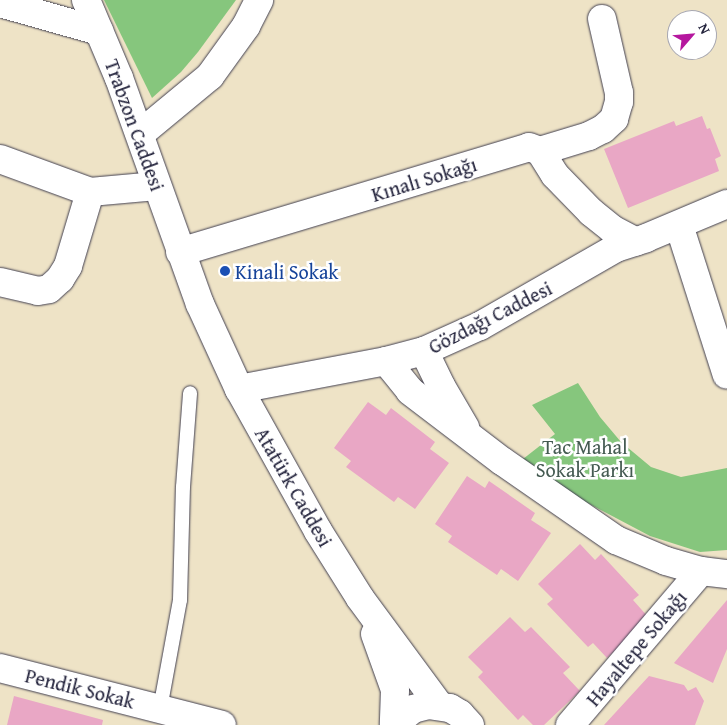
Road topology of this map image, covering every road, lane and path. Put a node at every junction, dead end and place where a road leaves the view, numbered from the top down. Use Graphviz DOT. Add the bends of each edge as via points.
graph roads {
  1 [pos="86,0"];
  2 [pos="260,0"];
  3 [pos="0,3"];
  4 [pos="602,20"];
  5 [pos="98,31"];
  6 [pos="140,134"];
  7 [pos="540,151"];
  8 [pos="0,159"];
  9 [pos="157,186"];
  10 [pos="90,192"];
  11 [pos="727,204"];
  12 [pos="679,225"];
  13 [pos="636,242"];
  14 [pos="180,252"];
  15 [pos="0,282"];
  16 [pos="424,351"];
  17 [pos="386,361"];
  18 [pos="727,375"];
  19 [pos="239,389"];
  20 [pos="190,393"];
  21 [pos="473,438"];
  22 [pos="714,573"];
  23 [pos="360,598"];
  24 [pos="0,668"];
  25 [pos="439,705"];
  26 [pos="159,717"];
  27 [pos="222,725"];
  28 [pos="395,725"];
  29 [pos="470,725"];
  30 [pos="570,725"];
  1 -- 5 [label="street, Trabzon Caddesi"];
  2 -- 6 [label="street" via="246,26 210,76"];
  3 -- 5 [label="street"];
  4 -- 7 [label="street, Kınalı Sokağı" via="619,93 614,119 589,136"];
  5 -- 6 [label="street, Trabzon Caddesi"];
  6 -- 9 [label="street, Trabzon Caddesi"];
  7 -- 13 [label="street" via="571,194 612,229"];
  7 -- 14 [label="street, Kınalı Sokağı" via="529,147"];
  8 -- 10 [label="street"];
  9 -- 10 [label="street"];
  9 -- 14 [label="street, Trabzon Caddesi"];
  10 -- 15 [label="street" via="68,266 60,280 38,291"];
  11 -- 12 [label="street, Gözdağı Caddesi"];
  12 -- 13 [label="street, Gözdağı Caddesi"];
  12 -- 18 [label="street"];
  13 -- 16 [label="street, Gözdağı Caddesi" via="616,248 480,326"];
  14 -- 19 [label="street, Atatürk Caddesi"];
  16 -- 17 [label="street, Gözdağı Caddesi"];
  16 -- 21 [label="street"];
  17 -- 19 [label="street, Gözdağı Caddesi"];
  17 -- 21 [label="street" via="410,391"];
  19 -- 23 [label="street, Atatürk Caddesi" via="318,531"];
  20 -- 26 [label="lane" via="180,600"];
  21 -- 22 [label="street" via="616,540 666,561"];
  22 -- 30 [label="street, Hayaltepe Sokağı"];
  23 -- 25 [label="street, Atatürk Caddesi"];
  23 -- 28 [label="street" via="395,690"];
  24 -- 26 [label="street, Pendik Sokak"];
  25 -- 28 [label="street" via="414,709"];
  25 -- 29 [label="street" via="460,714"];
  26 -- 27 [label="street, Pendik Sokak"];
}
